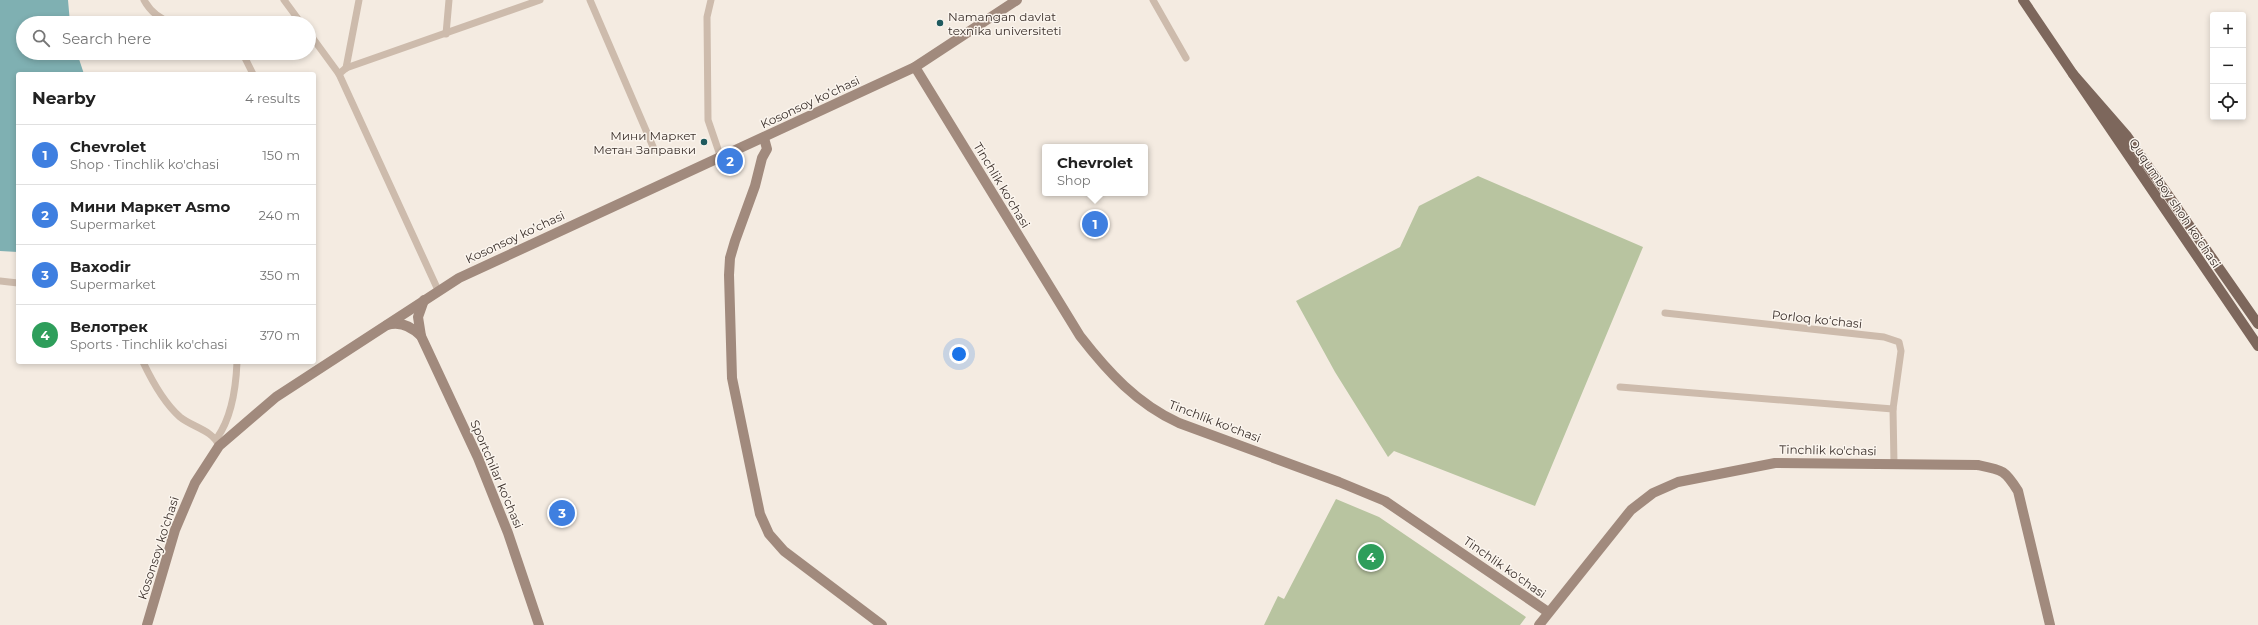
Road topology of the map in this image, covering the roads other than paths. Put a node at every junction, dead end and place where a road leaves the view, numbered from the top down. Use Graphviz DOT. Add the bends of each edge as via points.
graph roads {
  1 [pos="144,0"];
  2 [pos="284,0"];
  3 [pos="359,0"];
  4 [pos="450,0"];
  5 [pos="539,0"];
  6 [pos="590,0"];
  7 [pos="711,0"];
  8 [pos="1017,0"];
  9 [pos="1153,0"];
  10 [pos="2023,0"];
  11 [pos="159,16"];
  12 [pos="296,16"];
  13 [pos="446,34"];
  14 [pos="316,43"];
  15 [pos="1186,58"];
  16 [pos="246,60"];
  17 [pos="915,67"];
  18 [pos="346,68"];
  19 [pos="252,72"];
  20 [pos="339,74"];
  21 [pos="2073,74"];
  22 [pos="764,138"];
  23 [pos="654,149"];
  24 [pos="721,158"];
  25 [pos="0,281"];
  26 [pos="16,283"];
  27 [pos="438,290"];
  28 [pos="424,300"];
  29 [pos="1665,313"];
  30 [pos="2258,324"];
  31 [pos="385,325"];
  32 [pos="421,336"];
  33 [pos="2258,346"];
  34 [pos="144,364"];
  35 [pos="237,364"];
  36 [pos="1620,387"];
  37 [pos="1893,409"];
  38 [pos="218,442"];
  39 [pos="1894,464"];
  40 [pos="1548,612"];
  41 [pos="147,625"];
  42 [pos="540,625"];
  43 [pos="882,625"];
  44 [pos="1539,625"];
  45 [pos="2050,625"];
  1 -- 11 [label="street"];
  2 -- 12 [label="street"];
  3 -- 18 [label="street"];
  4 -- 13 [label="street"];
  5 -- 13 [label="street"];
  6 -- 23 [label="street"];
  7 -- 24 [label="street" via="707,17 708,120"];
  8 -- 17 [label="street, Kosonsoy ko’chasi"];
  9 -- 15 [label="street"];
  10 -- 21 [label="main road, Ququmboy shoh koʻchasi"];
  13 -- 18 [label="street"];
  14 -- 20 [label="street"];
  16 -- 19 [label="street"];
  17 -- 22 [label="street, Kosonsoy ko’chasi"];
  17 -- 40 [label="street, Tinchlik ko'chasi" via="1080,336 1107,370 1138,399 1157,412 1179,422 1385,501"];
  18 -- 20 [label="street"];
  20 -- 27 [label="street"];
  21 -- 30 [label="main road, Ququmboy shoh koʻchasi" via="2127,136"];
  21 -- 33 [label="main road, Ququmboy shoh koʻchasi"];
  22 -- 24 [label="street, Kosonsoy ko’chasi"];
  22 -- 43 [label="street" via="767,149 735,241 728,275 732,378 760,514 769,534 784,551"];
  24 -- 27 [label="street, Kosonsoy ko’chasi" via="694,168 490,263"];
  25 -- 26 [label="street"];
  27 -- 28 [label="street, Kosonsoy ko’chasi"];
  28 -- 31 [label="street, Kosonsoy ko’chasi"];
  28 -- 32 [label="street" via="418,316"];
  29 -- 37 [label="street, Porloq koʻchasi" via="1884,337 1898,342 1901,351"];
  31 -- 32 [label="street" via="404,324"];
  31 -- 38 [label="street, Kosonsoy ko’chasi" via="276,397"];
  32 -- 42 [label="street, Sportchilar ko'chasi" via="481,465"];
  34 -- 38 [label="street" via="155,385 180,417"];
  35 -- 38 [label="street" via="228,415"];
  36 -- 37 [label="street"];
  37 -- 39 [label="street, Porloq koʻchasi"];
  38 -- 41 [label="street, Kosonsoy ko’chasi" via="184,507 166,557"];
  39 -- 40 [label="street, Tinchlik ko'chasi" via="1775,463 1701,476 1665,486 1626,515"];
  39 -- 45 [label="street, Tinchlik ko'chasi" via="1978,466 1996,468 2007,473 2018,491"];
  40 -- 44 [label="street, Tinchlik ko'chasi"];
}
